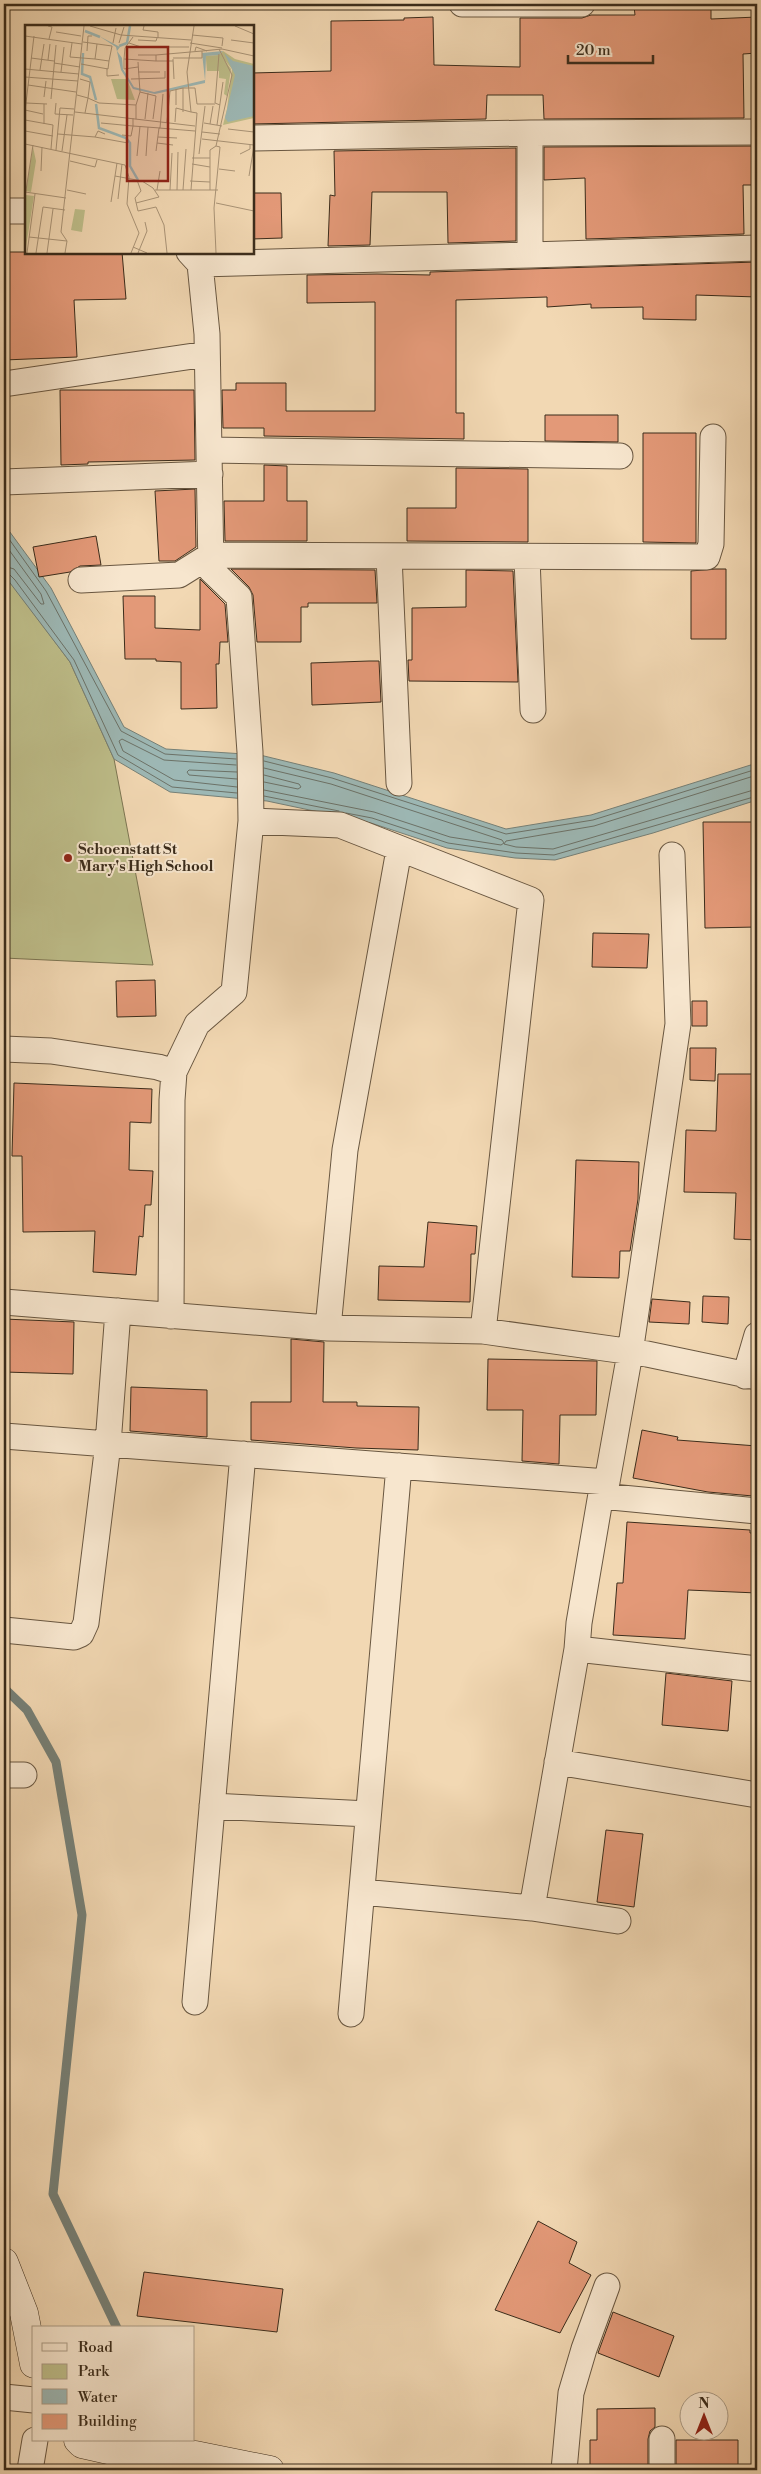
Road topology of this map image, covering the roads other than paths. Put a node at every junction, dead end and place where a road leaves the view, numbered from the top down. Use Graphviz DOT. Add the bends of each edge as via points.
graph roads {
  1 [pos="462,4"];
  2 [pos="582,4"];
  3 [pos="757,132"];
  4 [pos="530,133"];
  5 [pos="254,138"];
  6 [pos="4,211"];
  7 [pos="25,211"];
  8 [pos="757,248"];
  9 [pos="530,255"];
  10 [pos="194,258"];
  11 [pos="207,354"];
  12 [pos="4,384"];
  13 [pos="713,437"];
  14 [pos="210,450"];
  15 [pos="620,456"];
  16 [pos="210,474"];
  17 [pos="4,482"];
  18 [pos="211,555"];
  19 [pos="389,556"];
  20 [pos="527,558"];
  21 [pos="81,580"];
  22 [pos="533,710"];
  23 [pos="399,783"];
  24 [pos="251,810"];
  25 [pos="399,850"];
  26 [pos="672,855"];
  27 [pos="4,1049"];
  28 [pos="174,1072"];
  29 [pos="4,1302"];
  30 [pos="118,1311"];
  31 [pos="171,1316"];
  32 [pos="328,1328"];
  33 [pos="483,1331"];
  34 [pos="757,1335"];
  35 [pos="630,1353"];
  36 [pos="751,1376"];
  37 [pos="4,1436"];
  38 [pos="108,1444"];
  39 [pos="243,1454"];
  40 [pos="399,1466"];
  41 [pos="602,1489"];
  42 [pos="757,1511"];
  43 [pos="4,1630"];
  44 [pos="577,1649"];
  45 [pos="757,1669"];
  46 [pos="557,1762"];
  47 [pos="757,1795"];
  48 [pos="212,1806"];
  49 [pos="368,1814"];
  50 [pos="362,1892"];
  51 [pos="532,1908"];
  52 [pos="618,1921"];
  53 [pos="194,2002"];
  54 [pos="351,2014"];
  55 [pos="4,2262"];
  56 [pos="607,2286"];
  57 [pos="32,2354"];
  58 [pos="4,2397"];
  59 [pos="32,2400"];
  60 [pos="662,2439"];
  61 [pos="35,2442"];
  62 [pos="80,2442"];
  63 [pos="197,2463"];
  64 [pos="30,2470"];
  65 [pos="270,2470"];
  66 [pos="564,2470"];
  67 [pos="662,2470"];
  1 -- 2 [label="street"];
  3 -- 4 [label="street"];
  4 -- 5 [label="street"];
  4 -- 9 [label="street"];
  6 -- 7 [label="street"];
  8 -- 9 [label="street"];
  9 -- 10 [label="street"];
  10 -- 11 [label="street"];
  11 -- 12 [label="street"];
  11 -- 14 [label="street"];
  13 -- 20 [label="street" via="711,544 706,557"];
  14 -- 15 [label="street"];
  14 -- 16 [label="street"];
  16 -- 17 [label="street"];
  16 -- 18 [label="street"];
  18 -- 19 [label="street"];
  18 -- 21 [label="street" via="179,575"];
  18 -- 24 [label="street" via="211,570 239,597"];
  19 -- 20 [label="street"];
  19 -- 23 [label="street"];
  20 -- 22 [label="street"];
  24 -- 25 [label="street" via="340,825"];
  24 -- 28 [label="street" via="234,992 197,1024"];
  25 -- 32 [label="street" via="345,1150"];
  25 -- 33 [label="street" via="531,900"];
  26 -- 35 [label="street" via="678,1024"];
  27 -- 28 [label="street" via="51,1051"];
  28 -- 31 [label="street"];
  29 -- 30 [label="street"];
  30 -- 31 [label="street"];
  30 -- 38 [label="street"];
  31 -- 32 [label="street"];
  32 -- 33 [label="street"];
  33 -- 35 [label="street"];
  34 -- 36 [label="street"];
  35 -- 36 [label="street"];
  35 -- 41 [label="street" via="607,1482"];
  37 -- 38 [label="street"];
  38 -- 39 [label="street"];
  38 -- 43 [label="street" via="86,1624 81,1634 74,1637"];
  39 -- 40 [label="street"];
  39 -- 48 [label="street"];
  40 -- 41 [label="street"];
  40 -- 49 [label="street"];
  41 -- 42 [label="street"];
  41 -- 44 [label="street"];
  44 -- 45 [label="street"];
  44 -- 46 [label="street"];
  46 -- 47 [label="street"];
  46 -- 51 [label="street"];
  48 -- 49 [label="street"];
  48 -- 53 [label="street"];
  49 -- 50 [label="street"];
  50 -- 51 [label="street"];
  50 -- 54 [label="street"];
  51 -- 52 [label="street"];
  55 -- 57 [label="street" via="24,2313"];
  56 -- 66 [label="street" via="571,2393"];
  58 -- 59 [label="street"];
  60 -- 67 [label="street"];
  61 -- 64 [label="street"];
  62 -- 63 [label="street" via="122,2453"];
  63 -- 65 [label="street"];
}
